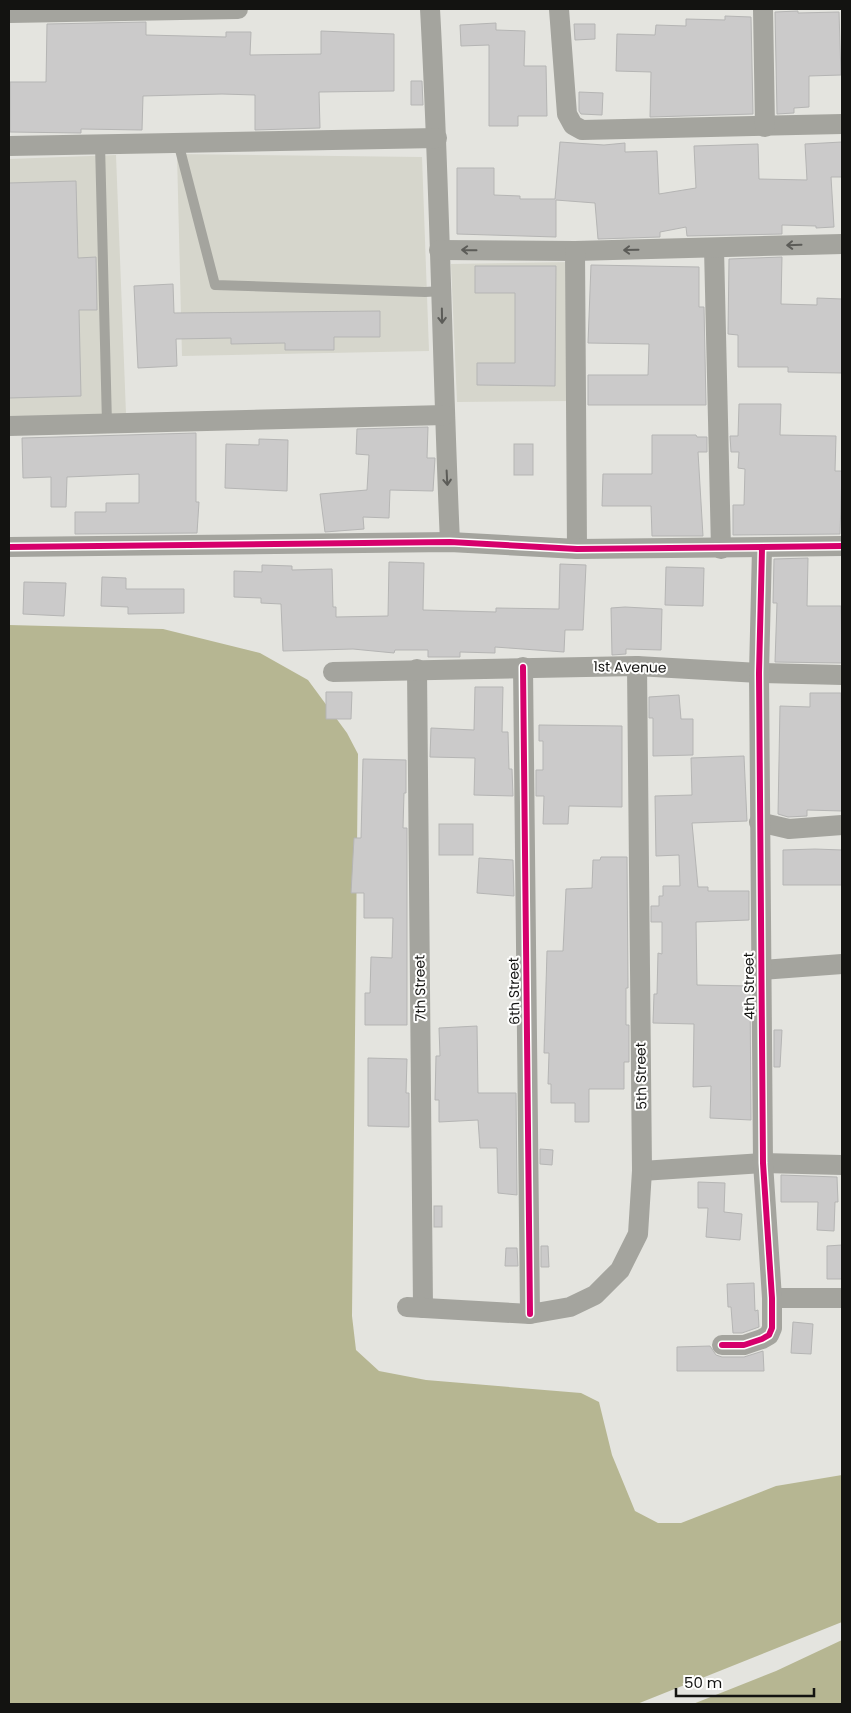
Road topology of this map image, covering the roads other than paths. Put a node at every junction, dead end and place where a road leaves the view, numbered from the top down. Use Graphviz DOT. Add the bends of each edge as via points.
graph roads {
  1 [pos="238,9"];
  2 [pos="430,9"];
  3 [pos="558,9"];
  4 [pos="763,9"];
  5 [pos="9,13"];
  6 [pos="842,124"];
  7 [pos="766,126"];
  8 [pos="438,138"];
  9 [pos="178,142"];
  10 [pos="100,144"];
  11 [pos="9,146"];
  12 [pos="842,244"];
  13 [pos="714,248"];
  14 [pos="439,250"];
  15 [pos="575,251"];
  16 [pos="442,290"];
  17 [pos="444,416"];
  18 [pos="107,424"];
  19 [pos="9,426"];
  20 [pos="450,542"];
  21 [pos="842,546"];
  22 [pos="9,547"];
  23 [pos="762,548"];
  24 [pos="577,549"];
  25 [pos="720,549"];
  26 [pos="638,666"];
  27 [pos="523,667"];
  28 [pos="417,669"];
  29 [pos="333,672"];
  30 [pos="759,673"];
  31 [pos="842,675"];
  32 [pos="760,822"];
  33 [pos="842,825"];
  34 [pos="842,964"];
  35 [pos="761,970"];
  36 [pos="763,1163"];
  37 [pos="842,1165"];
  38 [pos="642,1171"];
  39 [pos="772,1298"];
  40 [pos="842,1298"];
  41 [pos="415,1308"];
  42 [pos="530,1314"];
  43 [pos="722,1345"];
  1 -- 5 [label="street"];
  2 -- 8 [label="street"];
  3 -- 7 [label="street" via="567,114 573,125 582,130"];
  4 -- 7 [label="street"];
  6 -- 7 [label="street"];
  8 -- 9 [label="street"];
  8 -- 14 [label="street"];
  9 -- 10 [label="street"];
  9 -- 16 [label="lane" via="215,285"];
  10 -- 11 [label="street"];
  10 -- 18 [label="lane"];
  12 -- 13 [label="street, one-way"];
  13 -- 15 [label="street, one-way"];
  13 -- 25 [label="street"];
  15 -- 14 [label="street, one-way"];
  14 -- 16 [label="street"];
  15 -- 24 [label="street"];
  16 -- 17 [label="street, one-way"];
  17 -- 18 [label="street"];
  17 -- 20 [label="street, one-way"];
  18 -- 19 [label="street"];
  20 -- 22 [label="street"];
  20 -- 24 [label="street"];
  21 -- 23 [label="street"];
  23 -- 25 [label="street"];
  23 -- 30 [label="street, 4th Street"];
  24 -- 25 [label="street"];
  26 -- 27 [label="street, 1st Avenue"];
  26 -- 30 [label="street, 1st Avenue"];
  26 -- 38 [label="street, 5th Street"];
  27 -- 28 [label="street, 1st Avenue"];
  27 -- 42 [label="street, 6th Street"];
  28 -- 29 [label="street, 1st Avenue"];
  28 -- 41 [label="street, 7th Street"];
  30 -- 31 [label="street, 1st Avenue"];
  30 -- 32 [label="street, 4th Street"];
  32 -- 33 [label="street" via="790,829"];
  32 -- 35 [label="street, 4th Street"];
  34 -- 35 [label="street"];
  35 -- 36 [label="street, 4th Street"];
  36 -- 37 [label="street"];
  36 -- 38 [label="street"];
  36 -- 39 [label="street, 4th Street"];
  38 -- 42 [label="street, 5th Street" via="638,1234 620,1270 595,1295 570,1308"];
  39 -- 40 [label="street"];
  39 -- 43 [label="street, 4th Street" via="769,1335 744,1345"];
  41 -- 42 [label="street, 5th Street"];
}
